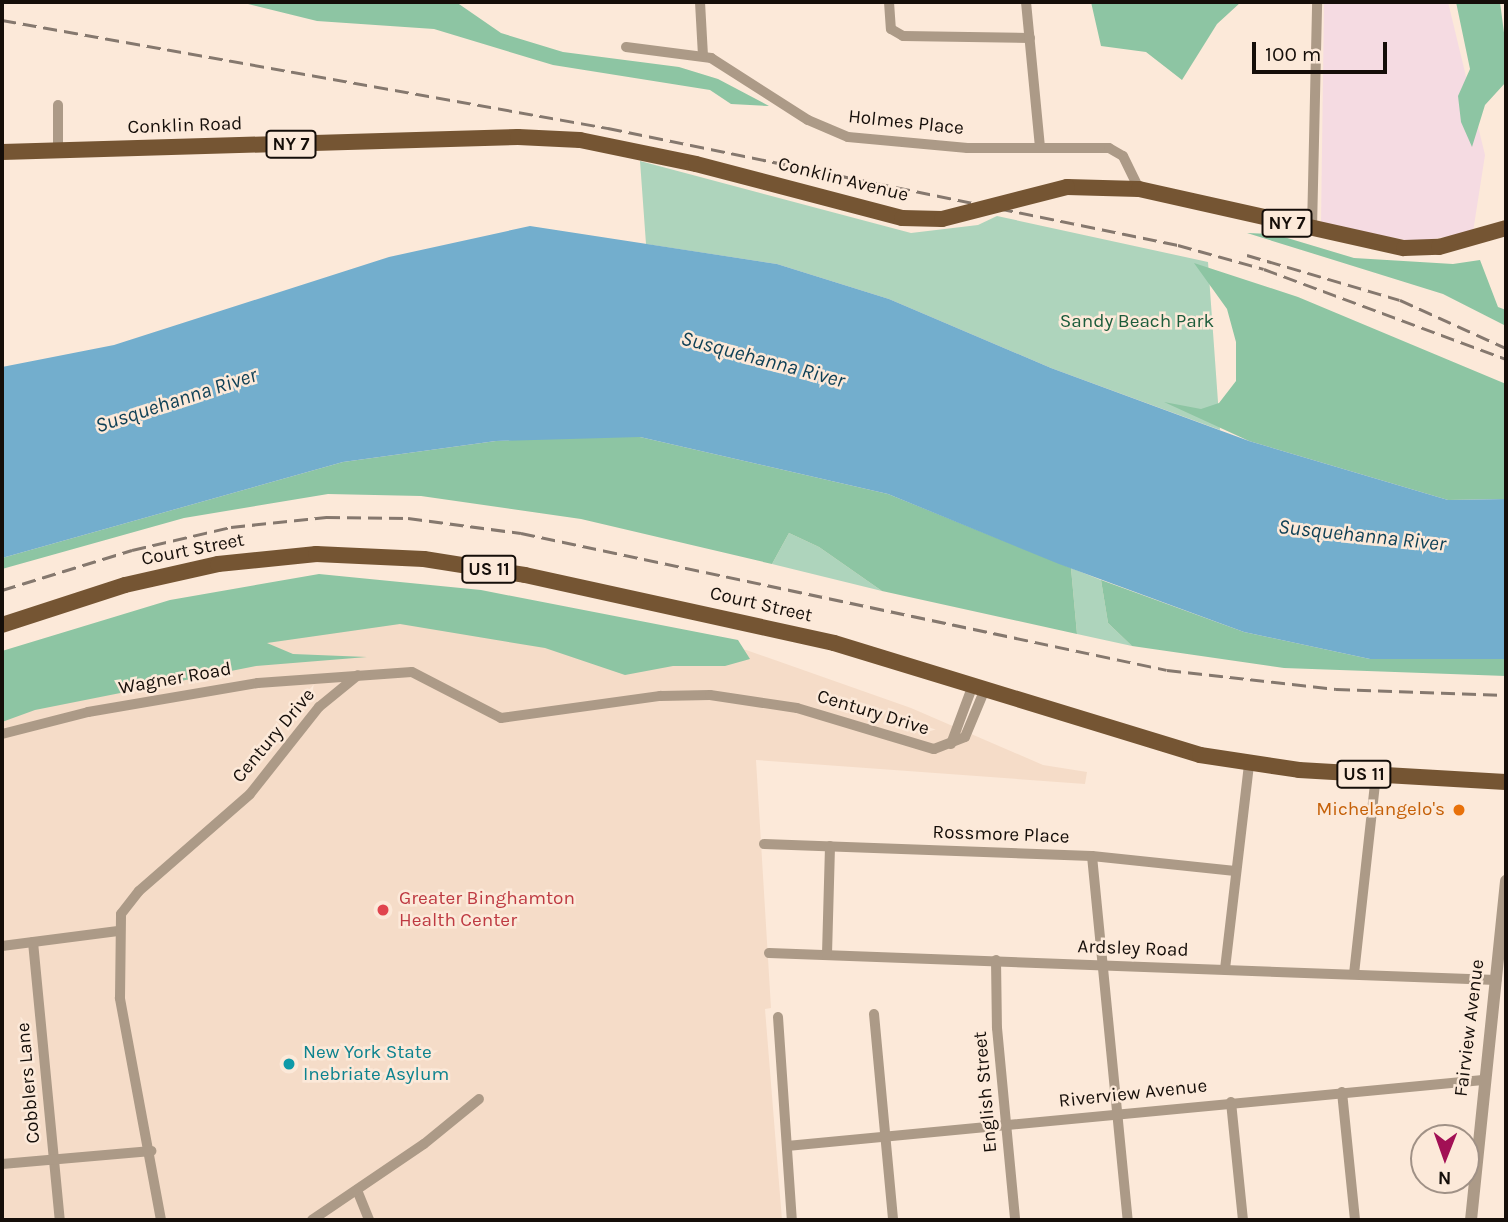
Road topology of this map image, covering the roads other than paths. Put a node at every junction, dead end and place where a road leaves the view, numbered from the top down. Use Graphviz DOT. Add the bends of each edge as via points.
graph roads {
  1 [pos="700,2"];
  2 [pos="889,2"];
  3 [pos="1026,2"];
  4 [pos="1317,2"];
  5 [pos="1030,37"];
  6 [pos="626,47"];
  7 [pos="703,56"];
  8 [pos="58,105"];
  9 [pos="580,140"];
  10 [pos="1040,147"];
  11 [pos="58,150"];
  12 [pos="2,152"];
  13 [pos="1139,189"];
  14 [pos="1312,229"];
  15 [pos="1506,229"];
  16 [pos="2,625"];
  17 [pos="358,675"];
  18 [pos="979,687"];
  19 [pos="2,734"];
  20 [pos="1249,764"];
  21 [pos="1376,775"];
  22 [pos="1506,782"];
  23 [pos="764,844"];
  24 [pos="830,846"];
  25 [pos="1092,856"];
  26 [pos="1235,871"];
  27 [pos="1506,881"];
  28 [pos="118,931"];
  29 [pos="33,942"];
  30 [pos="2,946"];
  31 [pos="769,953"];
  32 [pos="827,954"];
  33 [pos="996,960"];
  34 [pos="1104,966"];
  35 [pos="1225,970"];
  36 [pos="1354,974"];
  37 [pos="1496,980"];
  38 [pos="874,1014"];
  39 [pos="778,1017"];
  40 [pos="1483,1080"];
  41 [pos="1342,1092"];
  42 [pos="479,1100"];
  43 [pos="1231,1102"];
  44 [pos="1119,1114"];
  45 [pos="1006,1123"];
  46 [pos="885,1136"];
  47 [pos="787,1146"];
  48 [pos="151,1151"];
  49 [pos="53,1160"];
  50 [pos="2,1164"];
  51 [pos="358,1190"];
  52 [pos="60,1220"];
  53 [pos="161,1220"];
  54 [pos="312,1220"];
  55 [pos="369,1220"];
  56 [pos="792,1220"];
  57 [pos="893,1220"];
  58 [pos="1015,1220"];
  59 [pos="1128,1220"];
  60 [pos="1243,1220"];
  61 [pos="1355,1220"];
  62 [pos="1471,1220"];
  1 -- 7 [label="street"];
  2 -- 5 [label="street" via="891,29 903,36"];
  3 -- 5 [label="street"];
  4 -- 14 [label="street"];
  5 -- 10 [label="street"];
  6 -- 7 [label="street, Holmes Place"];
  7 -- 10 [label="street, Holmes Place" via="808,120 848,137 967,148"];
  8 -- 11 [label="street"];
  9 -- 11 [label="main road, Conklin Road / NY 7" via="518,137"];
  9 -- 13 [label="main road, Conklin Avenue / NY 7, bridge" via="696,164 902,218 942,219 1068,187"];
  10 -- 13 [label="street, Holmes Place" via="1109,148 1123,156"];
  11 -- 12 [label="main road, Conklin Road / NY 7"];
  13 -- 14 [label="main road, Conklin Avenue / NY 7"];
  14 -- 15 [label="main road, Conklin Avenue / NY 7" via="1425,249"];
  16 -- 18 [label="main road, Court Street / US 11" via="125,585 218,564 288,556 383,556 503,571 724,618 844,646"];
  17 -- 18 [label="street, Century Drive" via="421,673 501,718 660,696 709,695 797,708 928,748 950,745 968,733"];
  17 -- 19 [label="street, Wagner Road" via="258,683 88,712"];
  17 -- 28 [label="street, Century Drive" via="319,707 250,794 139,891 121,914"];
  18 -- 20 [label="main road, Court Street / US 11" via="1155,743"];
  20 -- 21 [label="main road, Court Street / US 11"];
  20 -- 26 [label="street"];
  21 -- 22 [label="main road, Court Street / US 11"];
  21 -- 36 [label="street"];
  23 -- 24 [label="street, Rossmore Place"];
  24 -- 25 [label="street, Rossmore Place"];
  24 -- 32 [label="street"];
  25 -- 26 [label="street, Rossmore Place"];
  25 -- 34 [label="street"];
  26 -- 35 [label="street"];
  27 -- 37 [label="street, Fairview Avenue"];
  28 -- 29 [label="street"];
  28 -- 48 [label="street, Century Drive" via="120,998"];
  29 -- 30 [label="street"];
  29 -- 49 [label="street, Cobblers Lane"];
  31 -- 32 [label="street, Ardsley Road"];
  32 -- 33 [label="street, Ardsley Road"];
  33 -- 34 [label="street, Ardsley Road"];
  33 -- 45 [label="street, English Street"];
  34 -- 35 [label="street, Ardsley Road"];
  34 -- 44 [label="street"];
  35 -- 36 [label="street, Ardsley Road"];
  36 -- 37 [label="street, Ardsley Road"];
  37 -- 40 [label="street, Fairview Avenue"];
  38 -- 46 [label="street"];
  39 -- 47 [label="street"];
  40 -- 41 [label="street, Riverview Avenue"];
  40 -- 62 [label="street, Fairview Avenue"];
  41 -- 43 [label="street, Riverview Avenue"];
  41 -- 61 [label="street"];
  42 -- 51 [label="street"];
  43 -- 44 [label="street, Riverview Avenue"];
  43 -- 60 [label="street"];
  44 -- 45 [label="street, Riverview Avenue"];
  44 -- 59 [label="street"];
  45 -- 46 [label="street, Riverview Avenue"];
  45 -- 58 [label="street, English Street"];
  46 -- 47 [label="street, Riverview Avenue"];
  46 -- 57 [label="street"];
  47 -- 56 [label="street"];
  48 -- 49 [label="street"];
  48 -- 53 [label="street, Century Drive"];
  49 -- 50 [label="street"];
  49 -- 52 [label="street, Cobblers Lane"];
  51 -- 54 [label="street"];
  51 -- 55 [label="street"];
}
